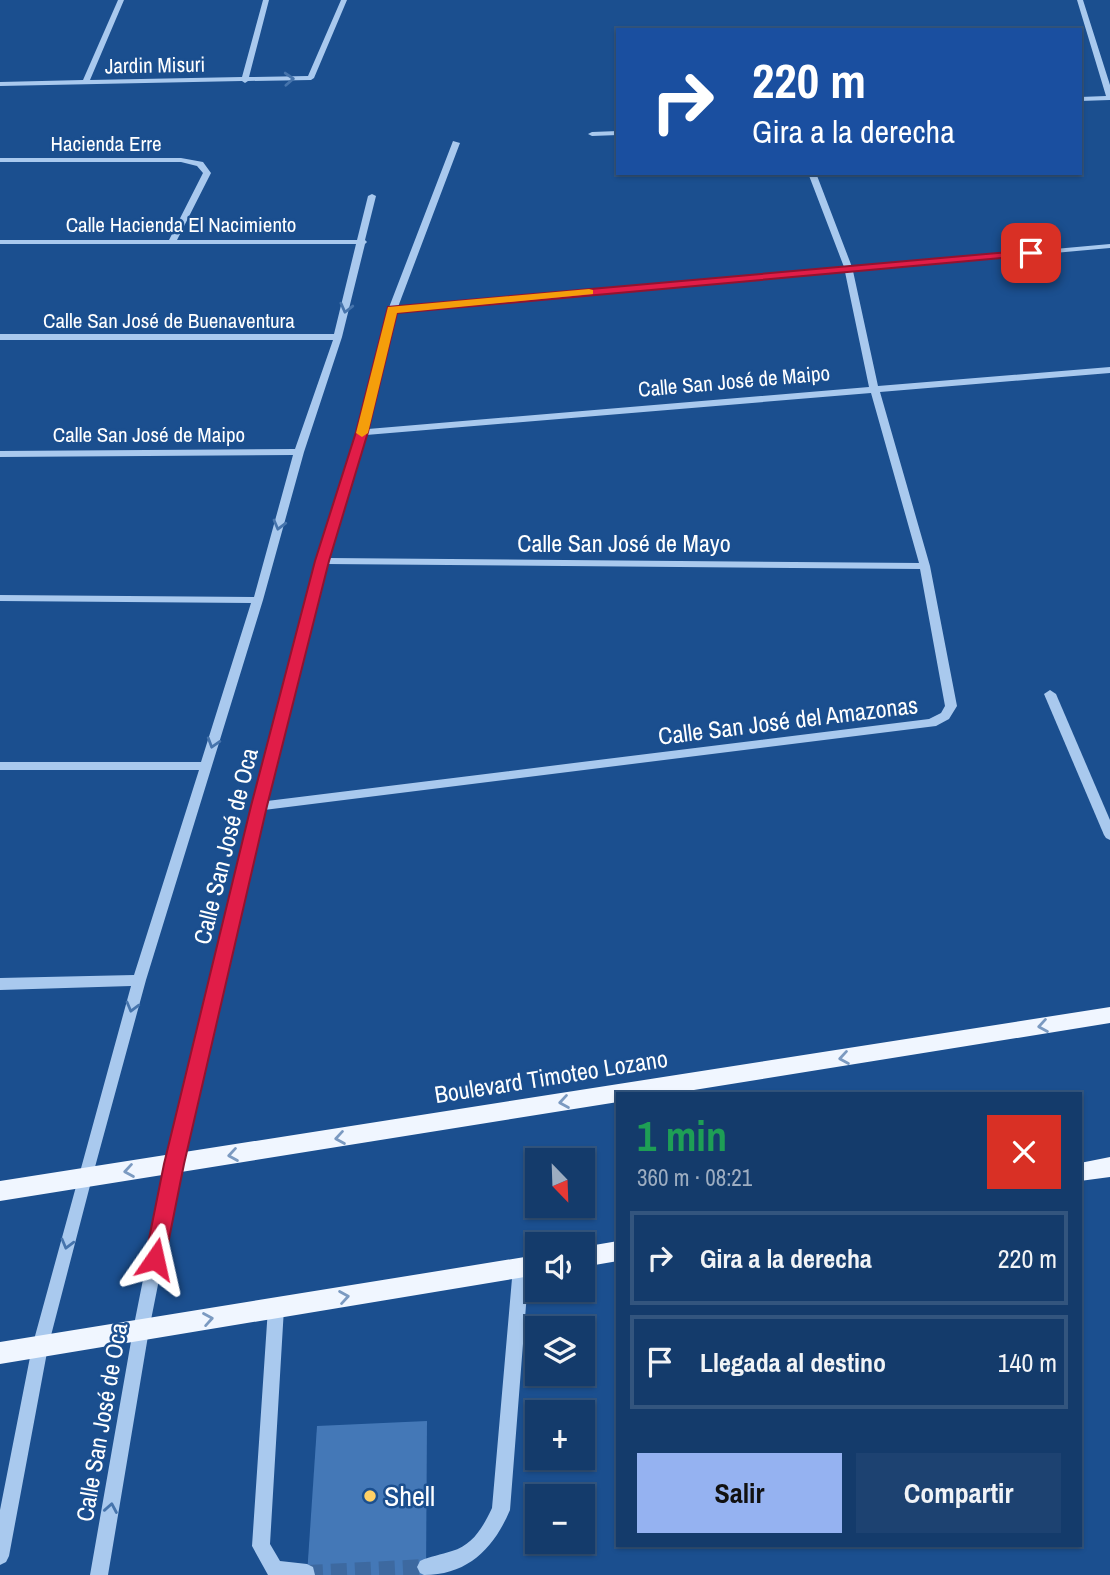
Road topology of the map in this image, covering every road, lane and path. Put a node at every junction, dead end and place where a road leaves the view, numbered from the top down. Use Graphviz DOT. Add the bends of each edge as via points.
graph roads {
  1 [pos="121,0"];
  2 [pos="266,0"];
  3 [pos="344,0"];
  4 [pos="1080,0"];
  5 [pos="245,81"];
  6 [pos="85,83"];
  7 [pos="0,84"];
  8 [pos="1110,97"];
  9 [pos="1082,99"];
  10 [pos="616,133"];
  11 [pos="592,134"];
  12 [pos="456,143"];
  13 [pos="0,160"];
  14 [pos="207,173"];
  15 [pos="813,175"];
  16 [pos="372,196"];
  17 [pos="172,241"];
  18 [pos="0,242"];
  19 [pos="363,242"];
  20 [pos="1110,246"];
  21 [pos="848,268"];
  22 [pos="392,310"];
  23 [pos="0,337"];
  24 [pos="338,337"];
  25 [pos="1110,370"];
  26 [pos="874,388"];
  27 [pos="362,432"];
  28 [pos="299,452"];
  29 [pos="0,454"];
  30 [pos="322,561"];
  31 [pos="925,566"];
  32 [pos="0,598"];
  33 [pos="258,600"];
  34 [pos="1050,694"];
  35 [pos="0,766"];
  36 [pos="206,766"];
  37 [pos="259,806"];
  38 [pos="1110,835"];
  39 [pos="139,980"];
  40 [pos="0,984"];
  41 [pos="1110,1015"];
  42 [pos="626,1092"];
  43 [pos="616,1094"];
  44 [pos="174,1164"];
  45 [pos="1110,1167"];
  46 [pos="1082,1172"];
  47 [pos="85,1178"];
  48 [pos="0,1191"];
  49 [pos="616,1251"];
  50 [pos="595,1255"];
  51 [pos="525,1267"];
  52 [pos="525,1301"];
  53 [pos="276,1308"];
  54 [pos="141,1330"];
  55 [pos="40,1346"];
  56 [pos="0,1353"];
  57 [pos="0,1556"];
  58 [pos="426,1567"];
  59 [pos="307,1573"];
  60 [pos="99,1575"];
  1 -- 6 [label="street"];
  2 -- 5 [label="street"];
  5 -- 3 [label="street, Jardin Misuri, one-way" via="311,78"];
  4 -- 8 [label="street"];
  5 -- 6 [label="street, Jardin Misuri"];
  6 -- 7 [label="street, Jardin Misuri"];
  8 -- 9 [label="street"];
  10 -- 11 [label="street"];
  12 -- 22 [label="street, Calle San José de Oca"];
  13 -- 14 [label="street, Hacienda Erre" via="181,160 200,164"];
  14 -- 17 [label="street"];
  15 -- 21 [label="street"];
  16 -- 19 [label="street, Calle San José de Oca"];
  17 -- 18 [label="street, Calle Hacienda El Nacimiento"];
  17 -- 19 [label="street, Calle Hacienda El Nacimiento"];
  19 -- 24 [label="street, Calle San José de Oca, one-way"];
  20 -- 21 [label="street"];
  21 -- 22 [label="street"];
  21 -- 26 [label="street, Calle San José del Amazonas"];
  22 -- 27 [label="street, Calle San José de Oca"];
  23 -- 24 [label="street, Calle San José de Buenaventura"];
  24 -- 28 [label="street, Calle San José de Oca"];
  25 -- 26 [label="street, Calle San José de Maipo"];
  26 -- 27 [label="street, Calle San José de Maipo"];
  26 -- 31 [label="street, Calle San José del Amazonas"];
  27 -- 30 [label="street, Calle San José de Oca"];
  28 -- 29 [label="street, Calle San José de Maipo"];
  28 -- 33 [label="street, Calle San José de Oca, one-way"];
  30 -- 31 [label="street, Calle San José de Mayo"];
  30 -- 37 [label="street, Calle San José de Oca"];
  31 -- 37 [label="street, Calle San José del Amazonas" via="951,706 932,723"];
  32 -- 33 [label="street"];
  33 -- 36 [label="street, Calle San José de Oca, one-way"];
  34 -- 38 [label="street"];
  35 -- 36 [label="street"];
  36 -- 39 [label="street, Calle San José de Oca"];
  37 -- 44 [label="street, Calle San José de Oca"];
  39 -- 40 [label="street"];
  39 -- 47 [label="street, Calle San José de Oca, one-way"];
  41 -- 42 [label="main road, Boulevard Timoteo Lozano, one-way"];
  43 -- 44 [label="main road, Boulevard Timoteo Lozano, one-way"];
  44 -- 47 [label="main road, Boulevard Timoteo Lozano, one-way"];
  44 -- 54 [label="street, Calle San José de Oca"];
  45 -- 46 [label="main road"];
  47 -- 48 [label="main road, Boulevard Timoteo Lozano"];
  47 -- 55 [label="street, Calle San José de Oca, one-way"];
  49 -- 50 [label="main road"];
  53 -- 51 [label="main road, one-way"];
  52 -- 58 [label="street" via="501,1510 485,1543 463,1558"];
  54 -- 53 [label="main road, one-way"];
  53 -- 59 [label="street" via="261,1546 275,1570"];
  54 -- 55 [label="main road"];
  60 -- 54 [label="street, Calle San José de Oca, one-way"];
  55 -- 56 [label="main road"];
  55 -- 57 [label="street, Calle San José de Oca"];
}
